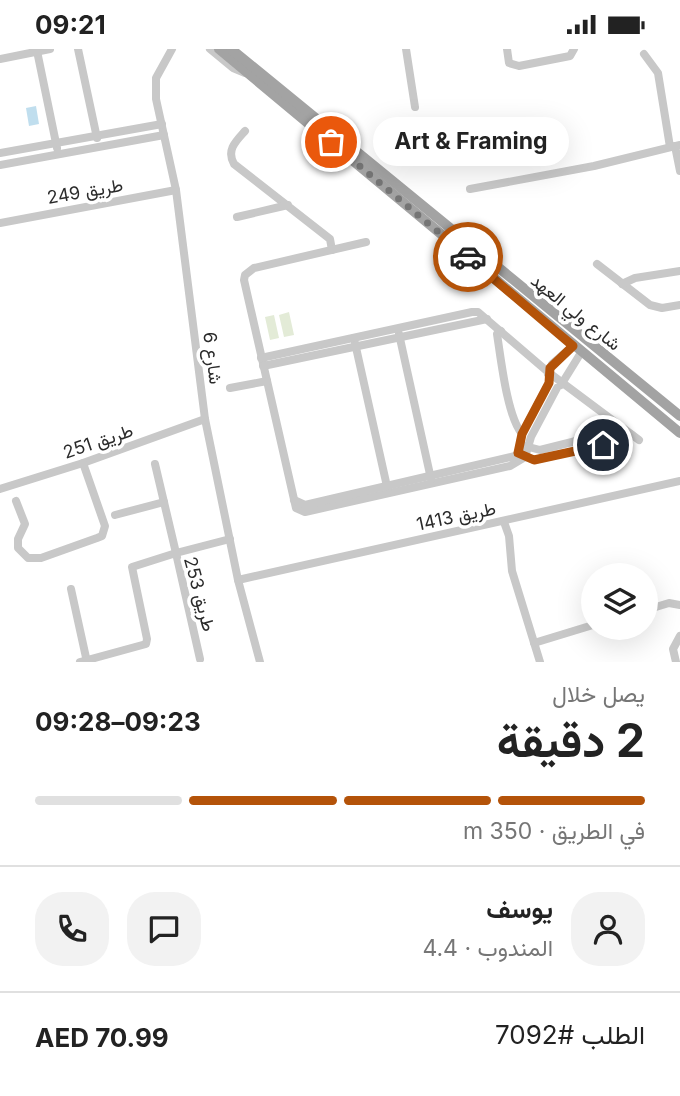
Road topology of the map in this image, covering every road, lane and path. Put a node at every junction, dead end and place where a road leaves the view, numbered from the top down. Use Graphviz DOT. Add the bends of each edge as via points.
graph roads {
  1 [pos="50,49"];
  2 [pos="78,49"];
  3 [pos="172,49"];
  4 [pos="181,49"];
  5 [pos="210,49"];
  6 [pos="219,49"];
  7 [pos="231,49"];
  8 [pos="406,49"];
  9 [pos="507,49"];
  10 [pos="574,49"];
  11 [pos="37,51"];
  12 [pos="644,54"];
  13 [pos="166,58"];
  14 [pos="0,59"];
  15 [pos="248,74"];
  16 [pos="415,107"];
  17 [pos="162,124"];
  18 [pos="245,131"];
  19 [pos="164,135"];
  20 [pos="97,136"];
  21 [pos="56,143"];
  22 [pos="99,146"];
  23 [pos="675,146"];
  24 [pos="0,153"];
  25 [pos="58,154"];
  26 [pos="0,165"];
  27 [pos="680,171"];
  28 [pos="470,189"];
  29 [pos="176,190"];
  30 [pos="288,205"];
  31 [pos="237,217"];
  32 [pos="0,223"];
  33 [pos="366,242"];
  34 [pos="332,250"];
  35 [pos="597,264"];
  36 [pos="680,271"];
  37 [pos="622,284"];
  38 [pos="680,305"];
  39 [pos="501,331"];
  40 [pos="398,332"];
  41 [pos="355,342"];
  42 [pos="577,348"];
  43 [pos="262,362"];
  44 [pos="548,372"];
  45 [pos="633,378"];
  46 [pos="267,381"];
  47 [pos="549,383"];
  48 [pos="560,385"];
  49 [pos="230,388"];
  50 [pos="662,400"];
  51 [pos="680,401"];
  52 [pos="205,419"];
  53 [pos="677,420"];
  54 [pos="618,425"];
  55 [pos="522,434"];
  56 [pos="523,451"];
  57 [pos="83,463"];
  58 [pos="155,464"];
  59 [pos="431,480"];
  60 [pos="680,481"];
  61 [pos="0,489"];
  62 [pos="387,490"];
  63 [pos="16,501"];
  64 [pos="164,502"];
  65 [pos="115,515"];
  66 [pos="504,522"];
  67 [pos="230,539"];
  68 [pos="176,553"];
  69 [pos="238,580"];
  70 [pos="71,589"];
  71 [pos="680,605"];
  72 [pos="658,606"];
  73 [pos="581,629"];
  74 [pos="680,636"];
  75 [pos="534,643"];
  76 [pos="200,659"];
  77 [pos="85,661"];
  78 [pos="260,662"];
  79 [pos="540,662"];
  80 [pos="676,662"];
  1 -- 11 [label="street"];
  2 -- 20 [label="street"];
  3 -- 13 [label="street, شارع 6"];
  4 -- 13 [label="street"];
  5 -- 15 [label="street"];
  6 -- 15 [label="main road, شارع ولي العهد"];
  7 -- 45 [label="main road, شارع ولي العهد"];
  8 -- 16 [label="street"];
  9 -- 10 [label="street" via="509,63 519,66 570,56"];
  11 -- 14 [label="street"];
  11 -- 21 [label="street"];
  12 -- 23 [label="street" via="658,73"];
  13 -- 17 [label="street, شارع 6" via="156,78"];
  15 -- 42 [label="main road, شارع ولي العهد"];
  17 -- 19 [label="street, شارع 6"];
  17 -- 20 [label="street"];
  18 -- 30 [label="street" via="232,145 231,159"];
  19 -- 22 [label="street"];
  19 -- 29 [label="street, شارع 6"];
  20 -- 21 [label="street"];
  20 -- 22 [label="street"];
  21 -- 24 [label="street"];
  21 -- 25 [label="street"];
  22 -- 25 [label="street"];
  23 -- 27 [label="street"];
  23 -- 28 [label="street"];
  25 -- 26 [label="street"];
  29 -- 32 [label="street, طريق 249"];
  29 -- 52 [label="street, شارع 6"];
  30 -- 31 [label="street"];
  30 -- 34 [label="street" via="330,239"];
  33 -- 34 [label="street"];
  34 -- 43 [label="street" via="254,268 245,275"];
  35 -- 37 [label="street"];
  36 -- 37 [label="street"];
  37 -- 38 [label="street" via="654,307"];
  39 -- 40 [label="street" via="487,319"];
  39 -- 44 [label="street"];
  39 -- 55 [label="street" via="497,334 509,400"];
  40 -- 41 [label="street"];
  40 -- 59 [label="street"];
  41 -- 43 [label="street"];
  41 -- 62 [label="street"];
  42 -- 44 [label="street" via="552,364"];
  42 -- 45 [label="main road" via="583,346"];
  42 -- 48 [label="street"];
  42 -- 53 [label="main road, شارع ولي العهد"];
  43 -- 46 [label="street"];
  44 -- 47 [label="street"];
  44 -- 48 [label="street"];
  45 -- 50 [label="main road, شارع ولي العهد"];
  46 -- 49 [label="street"];
  46 -- 62 [label="street" via="294,500 305,505"];
  47 -- 48 [label="street"];
  47 -- 55 [label="street"];
  48 -- 54 [label="street"];
  48 -- 56 [label="street"];
  50 -- 51 [label="main road"];
  50 -- 53 [label="main road, شارع ولي العهد"];
  52 -- 57 [label="street, طريق 251"];
  52 -- 67 [label="street, شارع 6"];
  54 -- 56 [label="street" via="600,435"];
  54 -- 56 [label="street" via="636,438 534,460"];
  55 -- 56 [label="street"];
  56 -- 59 [label="street"];
  57 -- 61 [label="street, طريق 251"];
  57 -- 63 [label="street" via="105,526 102,535 41,558 28,558 18,548 25,524"];
  58 -- 64 [label="street"];
  59 -- 62 [label="street"];
  60 -- 66 [label="street, طريق 1413"];
  64 -- 65 [label="street"];
  64 -- 68 [label="street"];
  66 -- 69 [label="street, طريق 1413"];
  66 -- 75 [label="street" via="512,571"];
  67 -- 68 [label="street"];
  67 -- 69 [label="street, شارع 6"];
  68 -- 76 [label="street, طريق 253"];
  68 -- 77 [label="street, طريق 253" via="132,567 146,644"];
  69 -- 78 [label="street, شارع 6"];
  70 -- 77 [label="street, طريق 253"];
  71 -- 72 [label="street"];
  73 -- 75 [label="street"];
  74 -- 80 [label="street" via="673,649"];
  75 -- 79 [label="street"];
}
